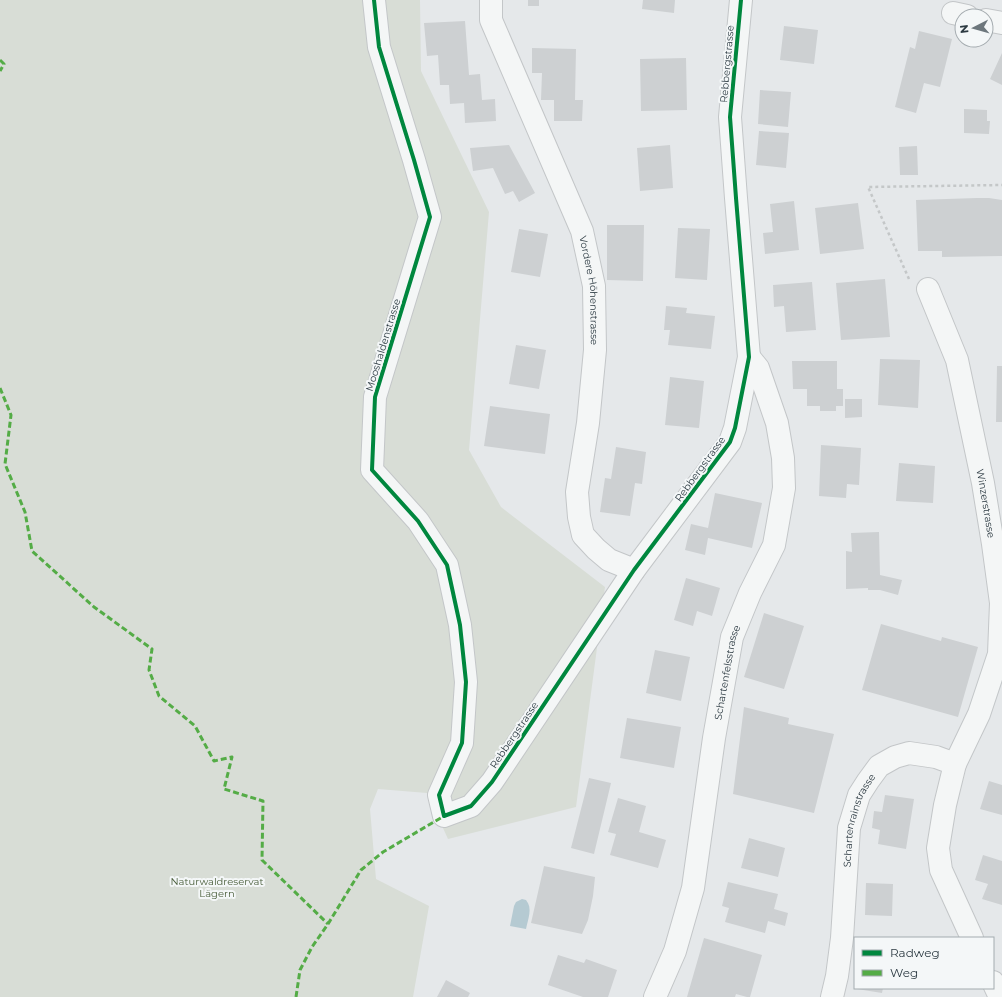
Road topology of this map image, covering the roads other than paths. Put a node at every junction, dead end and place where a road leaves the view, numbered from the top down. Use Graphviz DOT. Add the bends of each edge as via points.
graph roads {
  1 [pos="374,0"];
  2 [pos="490,0"];
  3 [pos="741,0"];
  4 [pos="928,289"];
  5 [pos="749,357"];
  6 [pos="634,570"];
  7 [pos="955,764"];
  8 [pos="444,816"];
  9 [pos="972,937"];
  10 [pos="994,984"];
  11 [pos="656,997"];
  12 [pos="832,997"];
  13 [pos="1000,997"];
  1 -- 8 [label="street, Mooshaldenstrasse" via="379,47 430,217 375,397 372,470 418,521 447,565 460,625 466,682 462,743 440,795"];
  2 -- 6 [label="street, Vordere Höhenstrasse" via="491,20 582,231 594,286 595,350 588,423 577,492 579,517 584,536 596,549 609,560"];
  3 -- 5 [label="street, Rebbergstrasse" via="730,117"];
  4 -- 7 [label="street, Winzerstrasse" via="957,360 983,483 1001,603 999,654 979,714"];
  5 -- 6 [label="street, Rebbergstrasse" via="730,442"];
  5 -- 11 [label="street, Schartenfelsstrasse" via="758,368 777,423 783,458 784,488 774,545 732,637 714,738 693,888 675,951"];
  6 -- 8 [label="street, Rebbergstrasse" via="492,782 471,806"];
  7 -- 9 [label="street" via="938,848 941,870"];
  7 -- 12 [label="street, Schartenrainstrasse" via="936,757 909,753 895,757 879,766 859,795 849,828 842,938"];
  10 -- 13 [label="street"];
}
